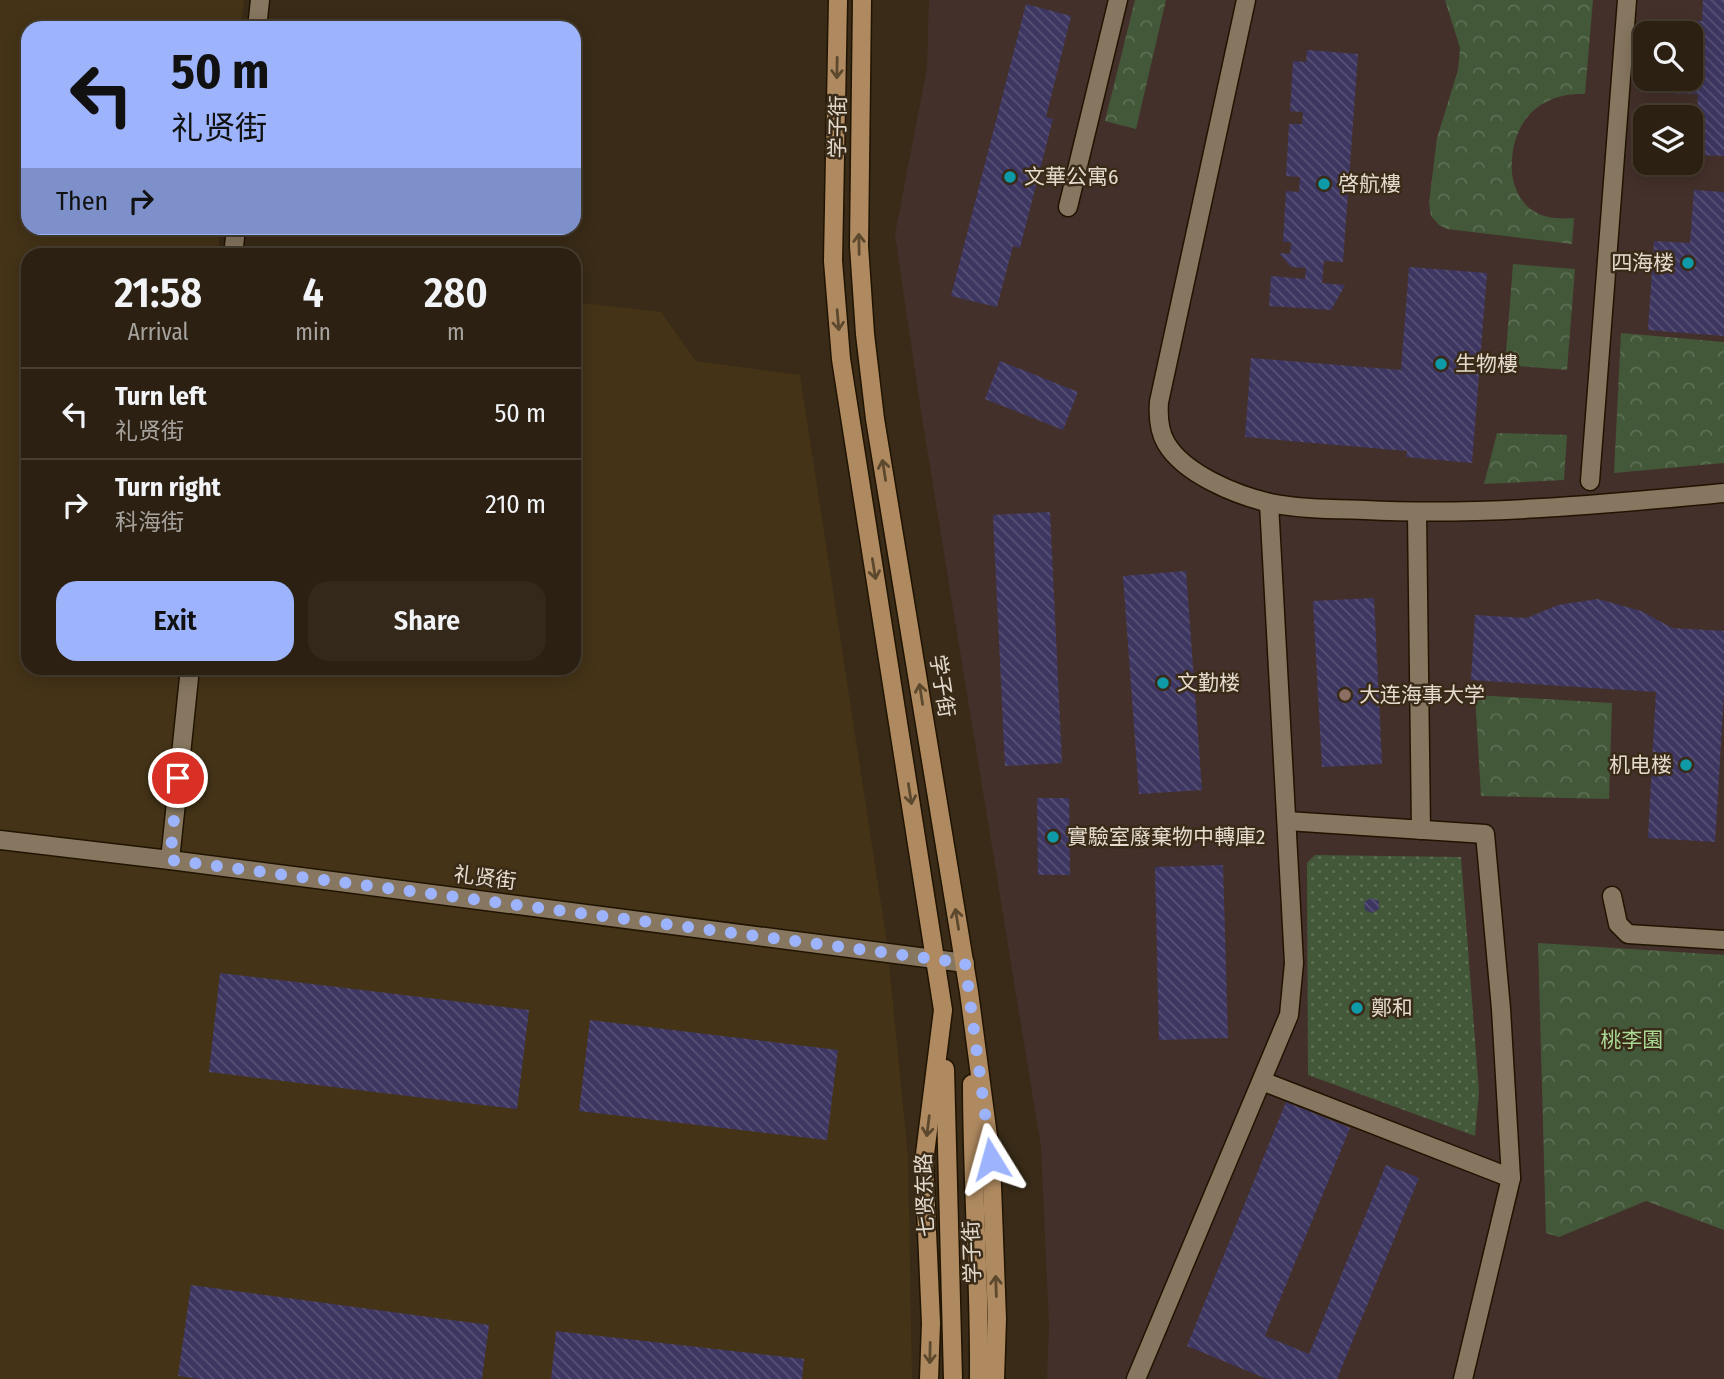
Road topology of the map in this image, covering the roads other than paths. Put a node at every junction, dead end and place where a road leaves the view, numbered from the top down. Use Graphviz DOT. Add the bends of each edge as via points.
graph roads {
  1 [pos="260,0"];
  2 [pos="838,0"];
  3 [pos="862,0"];
  4 [pos="1118,0"];
  5 [pos="1246,0"];
  6 [pos="1627,0"];
  7 [pos="258,21"];
  8 [pos="1068,207"];
  9 [pos="1590,481"];
  10 [pos="1724,493"];
  11 [pos="1269,503"];
  12 [pos="1417,513"];
  13 [pos="189,675"];
  14 [pos="1287,821"];
  15 [pos="1422,830"];
  16 [pos="0,840"];
  17 [pos="170,860"];
  18 [pos="1612,896"];
  19 [pos="1724,940"];
  20 [pos="936,959"];
  21 [pos="965,963"];
  22 [pos="943,1010"];
  23 [pos="972,1010"];
  24 [pos="1262,1081"];
  25 [pos="1511,1178"];
  26 [pos="929,1379"];
  27 [pos="953,1379"];
  28 [pos="979,1379"];
  29 [pos="995,1379"];
  30 [pos="1136,1379"];
  31 [pos="1463,1379"];
  1 -- 7 [label="street"];
  2 -- 20 [label="main road, 学子街, one-way" via="833,261 841,359"];
  21 -- 3 [label="main road, 学子街, one-way" via="865,334 859,246"];
  4 -- 8 [label="street"];
  5 -- 11 [label="street" via="1158,415 1166,443 1176,457 1224,487"];
  6 -- 9 [label="street"];
  10 -- 12 [label="street"];
  11 -- 12 [label="street"];
  11 -- 14 [label="street"];
  12 -- 15 [label="street"];
  13 -- 17 [label="street"];
  14 -- 15 [label="street"];
  14 -- 24 [label="street" via="1294,963 1289,1015"];
  15 -- 25 [label="street" via="1485,834"];
  16 -- 17 [label="street, 礼贤街"];
  17 -- 20 [label="street, 礼贤街"];
  18 -- 19 [label="street" via="1618,925 1628,934"];
  20 -- 21 [label="street, 礼贤街"];
  20 -- 22 [label="main road, 学子街"];
  21 -- 23 [label="main road, 学子街"];
  22 -- 26 [label="main road, 学子街, one-way" via="924,1162"];
  22 -- 27 [label="main road, 七贤东路"];
  23 -- 28 [label="main road"];
  29 -- 23 [label="main road, 学子街, one-way" via="991,1159"];
  24 -- 25 [label="street"];
  24 -- 30 [label="street"];
  25 -- 31 [label="street"];
}
